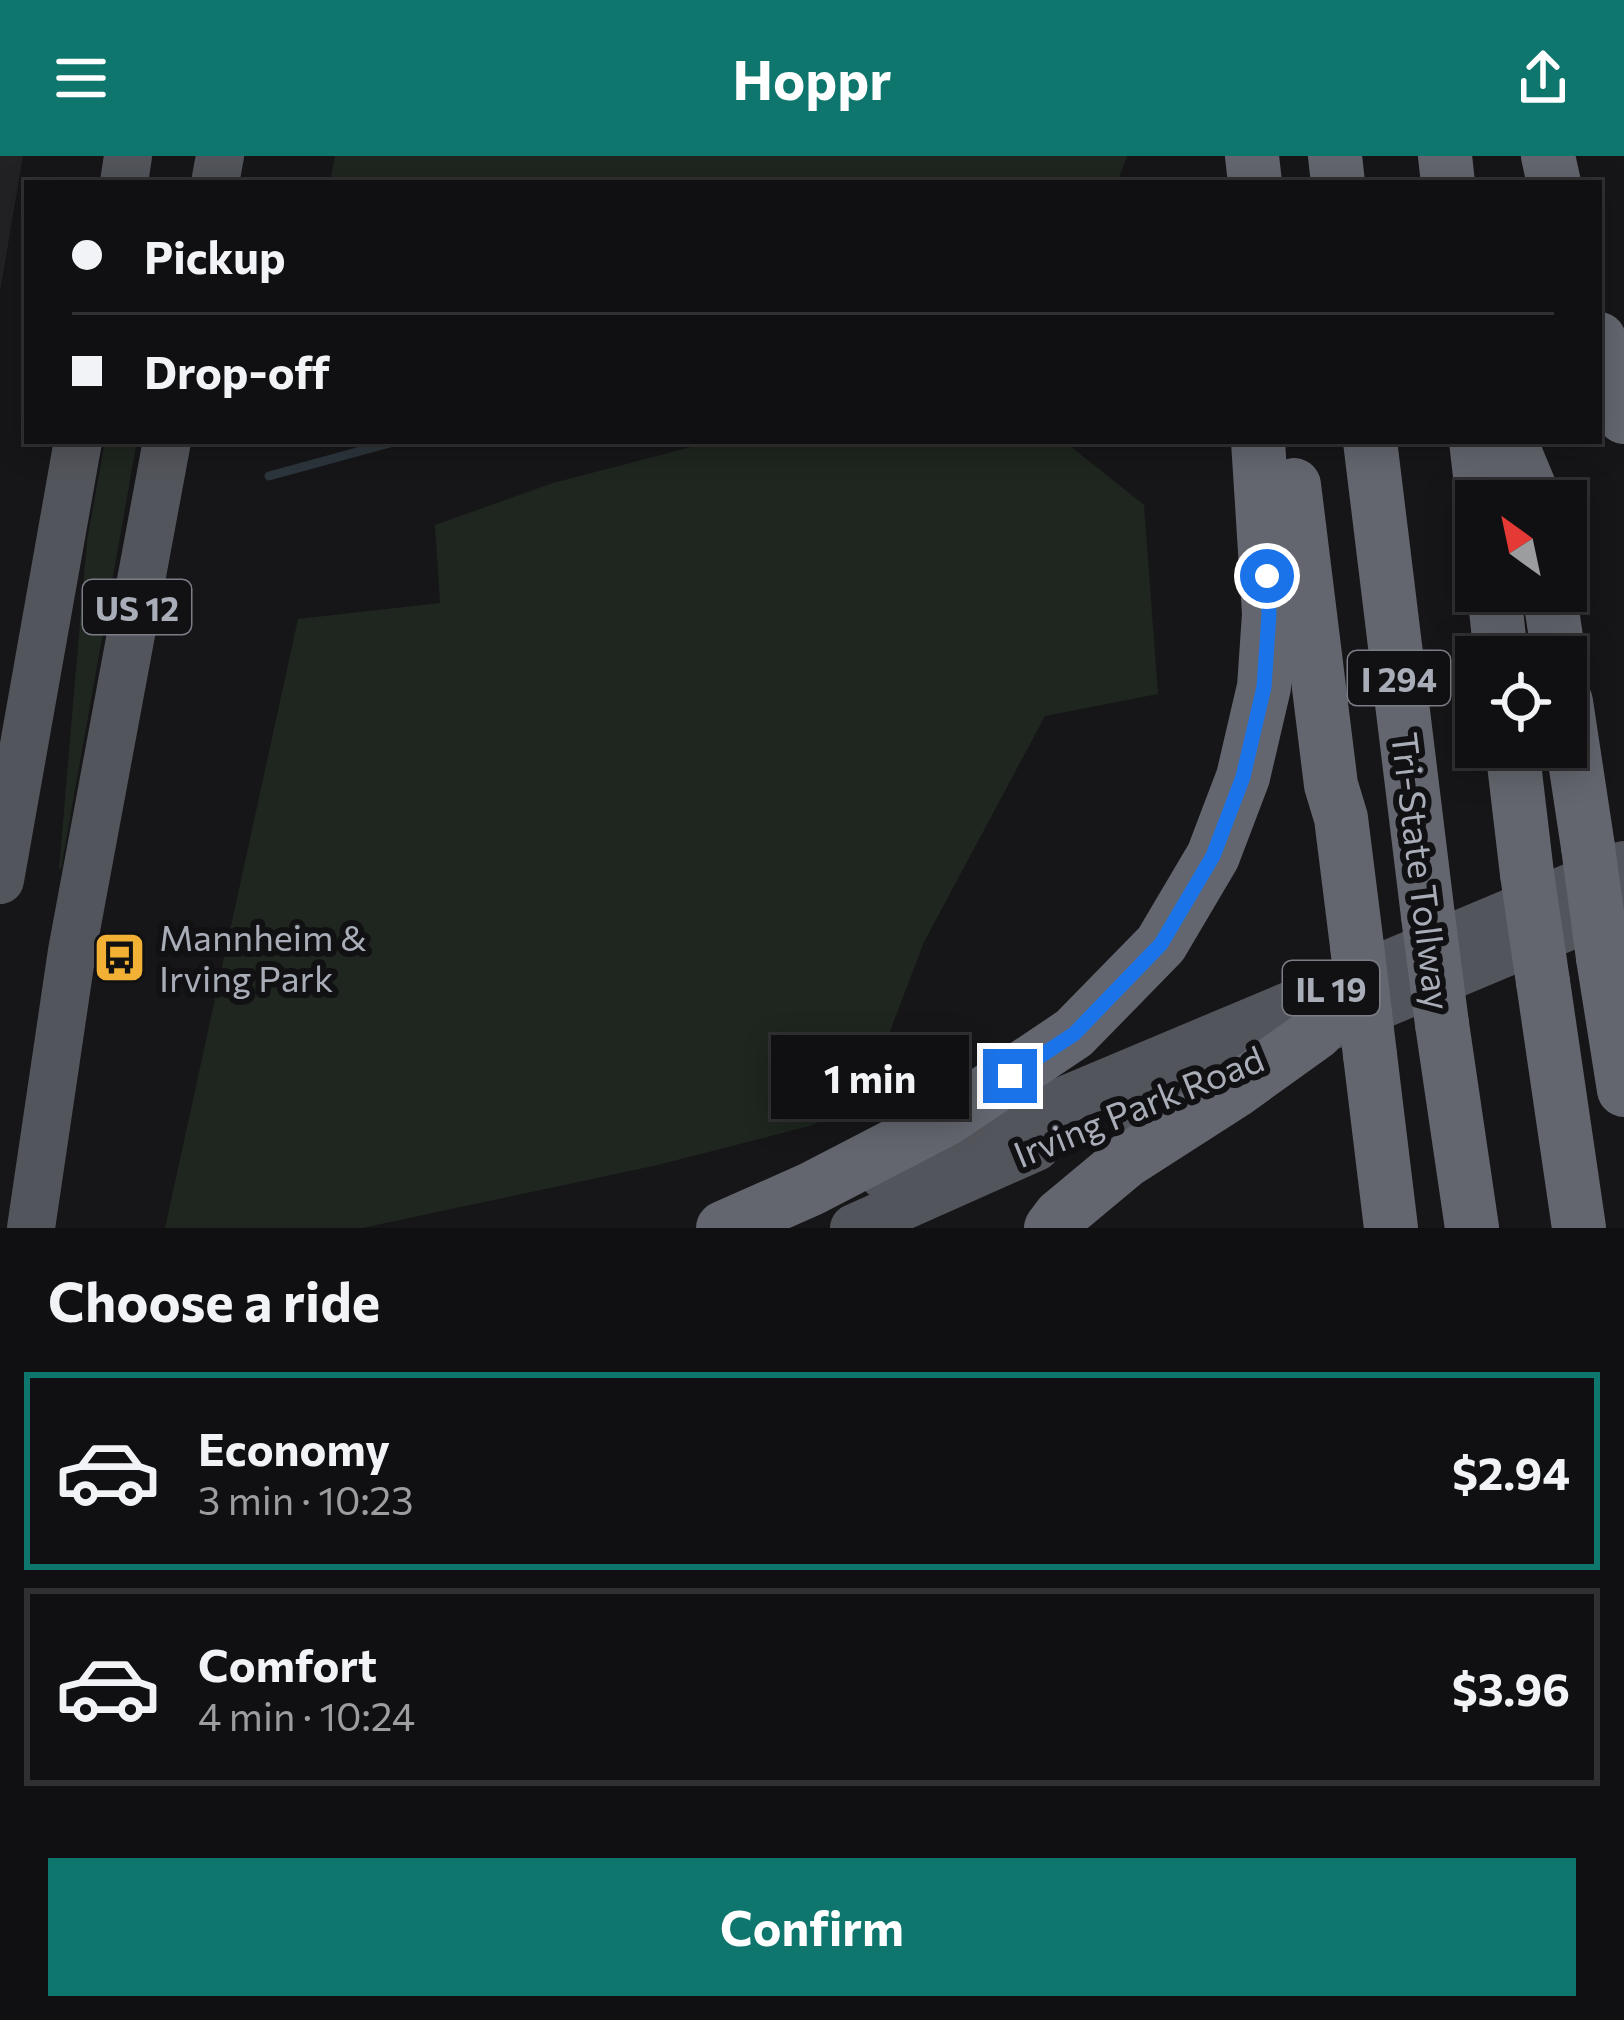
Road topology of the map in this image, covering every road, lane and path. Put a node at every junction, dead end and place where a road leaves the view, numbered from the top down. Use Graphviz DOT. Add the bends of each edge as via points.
graph roads {
  1 [pos="1602,348"];
  2 [pos="1624,417"];
  3 [pos="77,444"];
  4 [pos="166,444"];
  5 [pos="1258,444"];
  6 [pos="1289,444"];
  7 [pos="1370,444"];
  8 [pos="1476,444"];
  9 [pos="1511,444"];
  10 [pos="1481,480"];
  11 [pos="1526,480"];
  12 [pos="38,672"];
  13 [pos="0,735"];
  14 [pos="1514,768"];
  15 [pos="1583,768"];
  16 [pos="1606,856"];
  17 [pos="0,880"];
  18 [pos="1624,903"];
  19 [pos="1347,1049"];
  20 [pos="1624,1090"];
  21 [pos="32,1225"];
  22 [pos="727,1228"];
  23 [pos="854,1228"];
  24 [pos="1051,1228"];
  25 [pos="1370,1228"];
  26 [pos="1391,1228"];
  27 [pos="1472,1228"];
  28 [pos="1579,1228"];
  1 -- 2 [label="highway"];
  3 -- 12 [label="main road, US 12"];
  4 -- 21 [label="main road, US 12" via="72,951"];
  5 -- 22 [label="highway" via="1269,614 1264,687 1213,856 1161,944 1074,1034 946,1120"];
  6 -- 19 [label="highway, I 294, bridge" via="1341,818"];
  7 -- 27 [label="highway, Tri-State Tollway / I 294, bridge"];
  8 -- 10 [label="highway"];
  9 -- 11 [label="highway"];
  12 -- 13 [label="main road"];
  12 -- 17 [label="main road, US 12"];
  14 -- 28 [label="highway, bridge"];
  15 -- 16 [label="highway"];
  16 -- 20 [label="highway, bridge" via="1603,958"];
  16 -- 22 [label="main road, Irving Park Road / IL 19" via="877,1179"];
  18 -- 19 [label="main road, Irving Park Road / IL 19"];
  19 -- 23 [label="main road, Irving Park Road / IL 19" via="1045,1143"];
  19 -- 24 [label="highway" via="1235,1091 1126,1161"];
  19 -- 25 [label="highway"];
  19 -- 26 [label="highway, I 294"];
}
